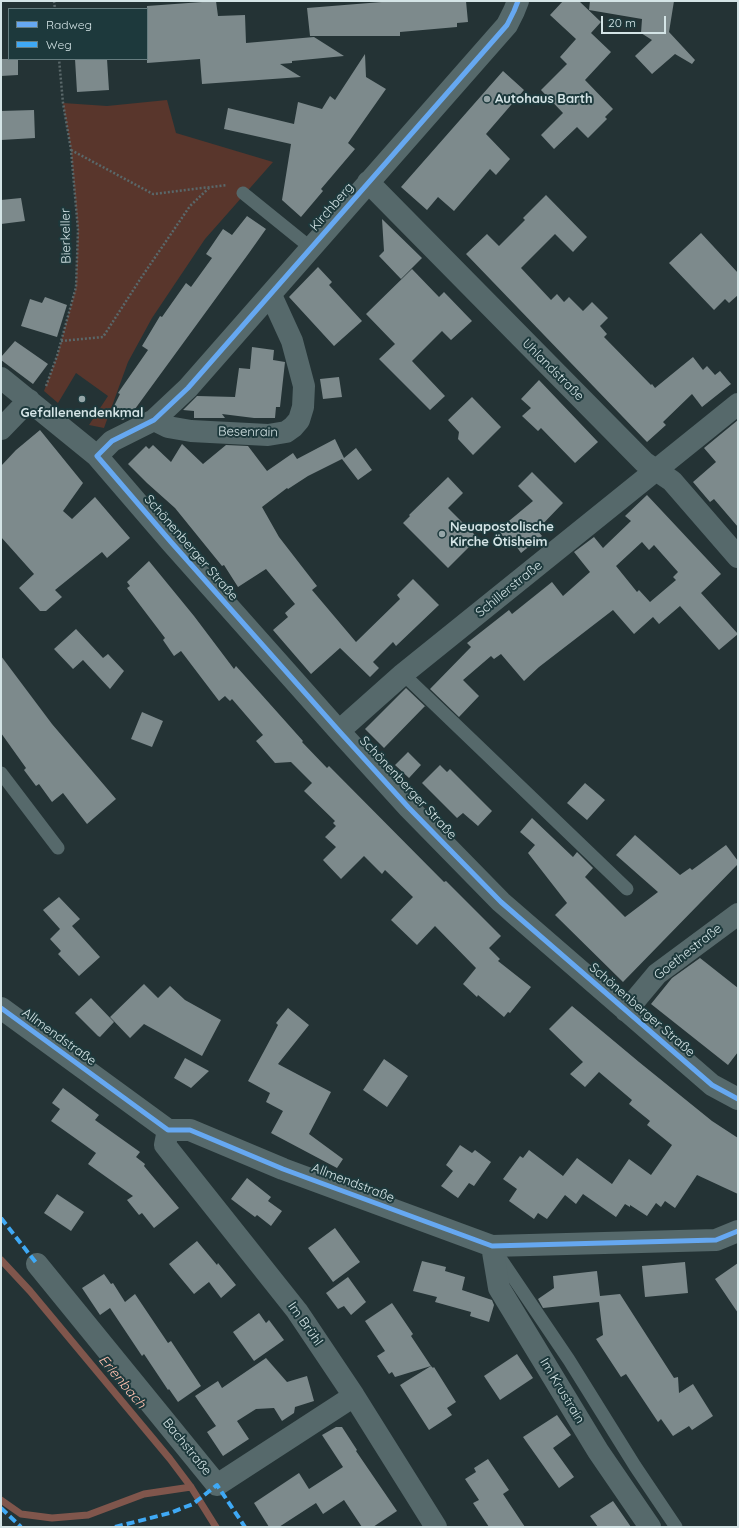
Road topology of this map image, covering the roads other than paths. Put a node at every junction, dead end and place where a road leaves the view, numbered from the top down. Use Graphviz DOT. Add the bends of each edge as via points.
graph roads {
  1 [pos="518,1"];
  2 [pos="368,182"];
  3 [pos="243,193"];
  4 [pos="311,248"];
  5 [pos="271,295"];
  6 [pos="1,378"];
  7 [pos="33,404"];
  8 [pos="738,404"];
  9 [pos="154,420"];
  10 [pos="1,429"];
  11 [pos="97,456"];
  12 [pos="656,470"];
  13 [pos="738,557"];
  14 [pos="403,674"];
  15 [pos="339,731"];
  16 [pos="1,773"];
  17 [pos="58,848"];
  18 [pos="627,889"];
  19 [pos="738,914"];
  20 [pos="1,1008"];
  21 [pos="626,1011"];
  22 [pos="738,1099"];
  23 [pos="168,1130"];
  24 [pos="738,1231"];
  25 [pos="492,1246"];
  26 [pos="37,1264"];
  27 [pos="354,1396"];
  28 [pos="436,1527"];
  29 [pos="650,1527"];
  30 [pos="676,1527"];
  1 -- 2 [label="street, Kirchberg" via="507,25"];
  2 -- 4 [label="street, Kirchberg"];
  2 -- 12 [label="street, Uhlandstraße" via="644,462"];
  3 -- 4 [label="lane"];
  4 -- 5 [label="street, Kirchberg"];
  5 -- 9 [label="street, Kirchberg" via="188,388"];
  5 -- 9 [label="street, Besenrain" via="292,341 304,386 303,408 294,427 286,432 261,435 191,431 168,427"];
  6 -- 7 [label="street, Schönenberger Straße"];
  7 -- 10 [label="street"];
  7 -- 11 [label="street, Schönenberger Straße"];
  8 -- 12 [label="street, Schillerstraße"];
  9 -- 11 [label="street" via="112,441"];
  11 -- 15 [label="street, Schönenberger Straße"];
  12 -- 13 [label="street, Uhlandstraße" via="672,481"];
  12 -- 14 [label="street, Schillerstraße"];
  14 -- 15 [label="street, Schillerstraße"];
  14 -- 18 [label="lane"];
  15 -- 21 [label="street, Schönenberger Straße" via="409,808 501,902"];
  16 -- 17 [label="lane"];
  19 -- 21 [label="street, Goethestraße" via="657,974"];
  20 -- 23 [label="street, Allmendstraße"];
  21 -- 22 [label="street, Schönenberger Straße" via="712,1085"];
  23 -- 25 [label="street, Allmendstraße" via="190,1130 283,1169"];
  23 -- 27 [label="street, Im Brühl" via="165,1145 297,1312"];
  24 -- 25 [label="street, Allmendstraße" via="716,1240"];
  25 -- 29 [label="street, Im Krustrain" via="499,1288 598,1451"];
  25 -- 30 [label="lane"];
  26 -- 27 [label="street, Bachstraße" via="217,1485"];
  27 -- 28 [label="street, Im Brühl"];
}
